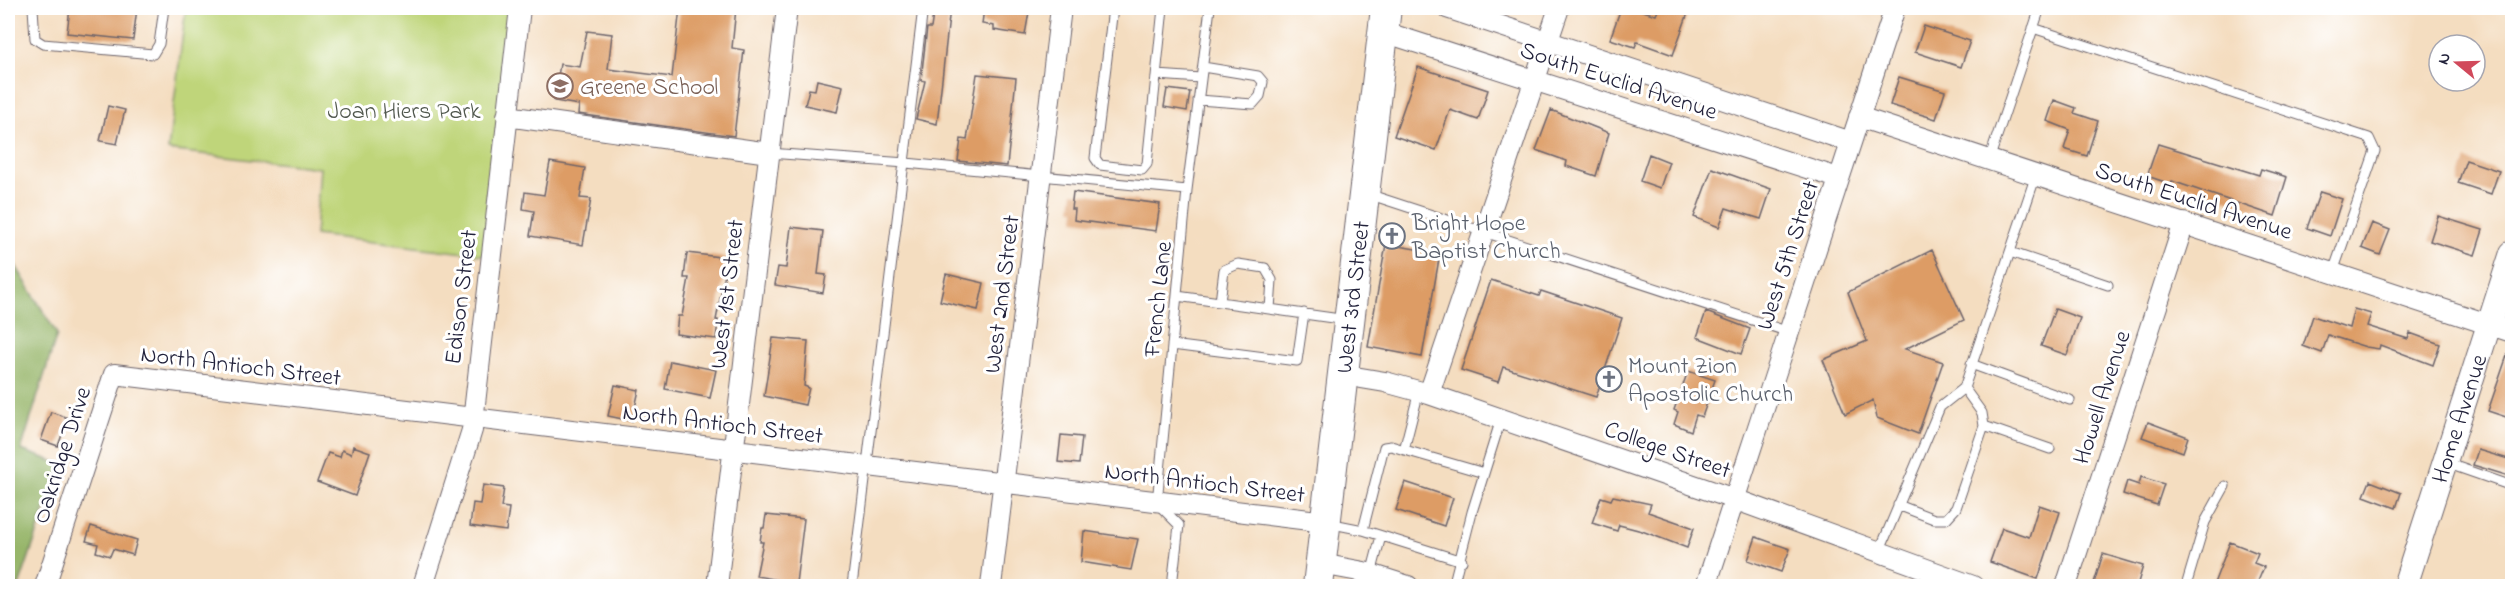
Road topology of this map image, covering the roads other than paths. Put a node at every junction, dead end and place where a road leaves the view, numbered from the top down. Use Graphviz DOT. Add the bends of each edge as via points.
graph roads {
  1 [pos="33,8"];
  2 [pos="164,8"];
  3 [pos="520,8"];
  4 [pos="787,8"];
  5 [pos="923,8"];
  6 [pos="1061,8"];
  7 [pos="1113,8"];
  8 [pos="1163,8"];
  9 [pos="1210,8"];
  10 [pos="1448,8"];
  11 [pos="1558,8"];
  12 [pos="1895,8"];
  13 [pos="2040,8"];
  14 [pos="1468,11"];
  15 [pos="1385,20"];
  16 [pos="2033,28"];
  17 [pos="1548,40"];
  18 [pos="1203,67"];
  19 [pos="1156,75"];
  20 [pos="1201,78"];
  21 [pos="1534,80"];
  22 [pos="1198,100"];
  23 [pos="507,116"];
  24 [pos="1859,117"];
  25 [pos="1851,142"];
  26 [pos="769,153"];
  27 [pos="1989,160"];
  28 [pos="906,163"];
  29 [pos="1041,175"];
  30 [pos="2036,175"];
  31 [pos="1838,178"];
  32 [pos="1187,190"];
  33 [pos="1366,193"];
  34 [pos="2184,223"];
  35 [pos="1483,231"];
  36 [pos="2010,252"];
  37 [pos="2512,253"];
  38 [pos="2333,272"];
  39 [pos="2108,285"];
  40 [pos="1177,296"];
  41 [pos="1220,302"];
  42 [pos="1270,309"];
  43 [pos="1304,314"];
  44 [pos="1350,320"];
  45 [pos="2489,324"];
  46 [pos="1790,332"];
  47 [pos="2512,332"];
  48 [pos="1172,345"];
  49 [pos="1971,364"];
  50 [pos="114,374"];
  51 [pos="1343,375"];
  52 [pos="1964,388"];
  53 [pos="1424,393"];
  54 [pos="2070,400"];
  55 [pos="473,418"];
  56 [pos="1502,419"];
  57 [pos="1984,426"];
  58 [pos="2050,449"];
  59 [pos="733,450"];
  60 [pos="1404,450"];
  61 [pos="2446,463"];
  62 [pos="866,467"];
  63 [pos="1484,473"];
  64 [pos="1004,485"];
  65 [pos="2225,486"];
  66 [pos="2512,486"];
  67 [pos="1734,499"];
  68 [pos="1157,502"];
  69 [pos="1898,506"];
  70 [pos="1326,522"];
  71 [pos="1363,530"];
  72 [pos="1381,536"];
  73 [pos="1879,552"];
  74 [pos="1462,561"];
  75 [pos="1371,574"];
  76 [pos="1319,575"];
  77 [pos="45,586"];
  78 [pos="423,586"];
  79 [pos="717,586"];
  80 [pos="852,586"];
  81 [pos="991,586"];
  82 [pos="1172,586"];
  83 [pos="1408,586"];
  84 [pos="1454,586"];
  85 [pos="1706,586"];
  86 [pos="1973,586"];
  87 [pos="2066,586"];
  88 [pos="2186,586"];
  89 [pos="2405,586"];
  1 -- 2 [label="lane" via="35,39 43,44 153,54 159,44"];
  3 -- 23 [label="street, Edison Street"];
  4 -- 26 [label="street, West 1st Street"];
  5 -- 28 [label="lane"];
  6 -- 29 [label="street, West 2nd Street"];
  7 -- 19 [label="lane" via="1095,158 1100,165 1142,170 1148,164"];
  8 -- 19 [label="lane"];
  9 -- 18 [label="lane, French Lane"];
  10 -- 14 [label="street, South Euclid Avenue"];
  11 -- 17 [label="street"];
  12 -- 24 [label="street, West 5th Street"];
  13 -- 16 [label="lane"];
  14 -- 17 [label="street, South Euclid Avenue"];
  15 -- 21 [label="street, South Euclid Avenue"];
  15 -- 33 [label="main road, West 3rd Street"];
  16 -- 27 [label="lane"];
  16 -- 38 [label="lane" via="2369,138 2376,151"];
  17 -- 21 [label="street"];
  17 -- 25 [label="street, South Euclid Avenue"];
  18 -- 20 [label="lane, French Lane"];
  18 -- 22 [label="lane" via="1258,76 1263,82 1260,96 1253,104"];
  19 -- 20 [label="lane"];
  20 -- 22 [label="lane, French Lane"];
  21 -- 31 [label="street, South Euclid Avenue"];
  21 -- 35 [label="street"];
  22 -- 32 [label="lane, French Lane"];
  23 -- 26 [label="street"];
  23 -- 55 [label="street, Edison Street"];
  24 -- 25 [label="street, West 5th Street"];
  24 -- 27 [label="street, South Euclid Avenue"];
  25 -- 31 [label="street, West 5th Street"];
  26 -- 28 [label="lane"];
  26 -- 59 [label="street, West 1st Street"];
  27 -- 30 [label="street, South Euclid Avenue"];
  28 -- 29 [label="lane"];
  28 -- 62 [label="lane"];
  29 -- 32 [label="lane"];
  29 -- 64 [label="street, West 2nd Street"];
  30 -- 34 [label="street, South Euclid Avenue"];
  30 -- 36 [label="lane"];
  31 -- 46 [label="street, West 5th Street"];
  32 -- 40 [label="lane, French Lane"];
  33 -- 35 [label="lane"];
  33 -- 44 [label="main road, West 3rd Street"];
  34 -- 38 [label="street, South Euclid Avenue"];
  34 -- 87 [label="street, Howell Avenue"];
  35 -- 46 [label="lane"];
  35 -- 53 [label="street"];
  36 -- 39 [label="lane"];
  36 -- 49 [label="lane"];
  37 -- 45 [label="street, Home Avenue"];
  38 -- 45 [label="street, South Euclid Avenue"];
  40 -- 41 [label="lane"];
  40 -- 48 [label="lane, French Lane"];
  41 -- 42 [label="lane"];
  41 -- 42 [label="lane" via="1224,270 1238,264 1265,267 1272,280"];
  42 -- 43 [label="lane"];
  43 -- 44 [label="lane"];
  43 -- 48 [label="lane" via="1297,361"];
  44 -- 51 [label="main road, West 3rd Street"];
  45 -- 47 [label="street, South Euclid Avenue"];
  45 -- 61 [label="street, Home Avenue"];
  46 -- 67 [label="street, West 5th Street"];
  48 -- 68 [label="lane, French Lane"];
  49 -- 52 [label="lane"];
  49 -- 54 [label="lane"];
  50 -- 55 [label="street, North Antioch Street"];
  50 -- 77 [label="street, Oakridge Drive"];
  51 -- 53 [label="street, College Street"];
  51 -- 70 [label="main road, West 3rd Street"];
  52 -- 57 [label="lane" via="1982,413"];
  52 -- 69 [label="lane" via="1940,407"];
  53 -- 56 [label="street, College Street"];
  53 -- 60 [label="lane"];
  55 -- 59 [label="street, North Antioch Street"];
  55 -- 78 [label="street, Edison Street"];
  56 -- 63 [label="lane"];
  56 -- 67 [label="street, College Street"];
  57 -- 58 [label="lane"];
  57 -- 69 [label="lane" via="1956,508 1946,519 1934,519"];
  59 -- 62 [label="street, North Antioch Street"];
  59 -- 79 [label="street, West 1st Street"];
  60 -- 63 [label="lane"];
  60 -- 71 [label="lane" via="1384,447"];
  61 -- 66 [label="lane"];
  61 -- 89 [label="street, Home Avenue"];
  62 -- 64 [label="street, North Antioch Street"];
  62 -- 80 [label="lane"];
  63 -- 74 [label="lane"];
  64 -- 68 [label="street, North Antioch Street"];
  64 -- 81 [label="street, West 2nd Street"];
  65 -- 88 [label="lane" via="2205,522"];
  67 -- 73 [label="street, College Street"];
  67 -- 85 [label="street, West 5th Street"];
  68 -- 70 [label="street, North Antioch Street"];
  68 -- 82 [label="lane" via="1179,525"];
  69 -- 73 [label="lane"];
  70 -- 71 [label="lane"];
  70 -- 76 [label="main road, West 3rd Street"];
  71 -- 72 [label="lane"];
  72 -- 74 [label="lane"];
  72 -- 75 [label="lane"];
  73 -- 86 [label="street, College Street"];
  74 -- 84 [label="lane"];
  75 -- 76 [label="street"];
  75 -- 83 [label="street"];
}
